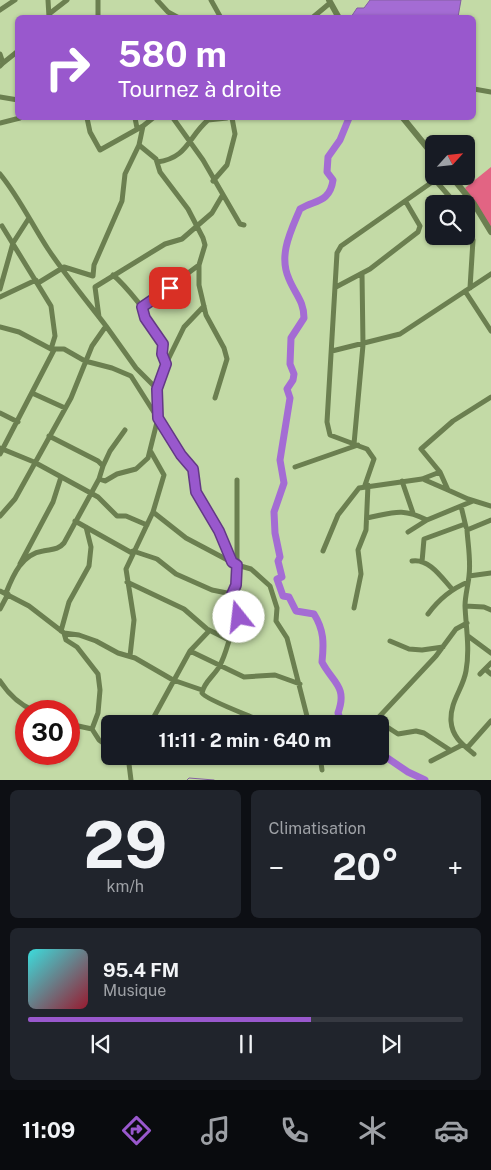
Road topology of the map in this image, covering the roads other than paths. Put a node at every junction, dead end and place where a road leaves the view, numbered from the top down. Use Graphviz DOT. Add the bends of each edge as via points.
graph roads {
  1 [pos="15,0"];
  2 [pos="48,0"];
  3 [pos="67,0"];
  4 [pos="98,0"];
  5 [pos="157,0"];
  6 [pos="211,0"];
  7 [pos="329,1"];
  8 [pos="0,10"];
  9 [pos="49,15"];
  10 [pos="50,15"];
  11 [pos="98,15"];
  12 [pos="174,15"];
  13 [pos="219,15"];
  14 [pos="315,15"];
  15 [pos="337,15"];
  16 [pos="15,52"];
  17 [pos="0,54"];
  18 [pos="1,64"];
  19 [pos="476,89"];
  20 [pos="491,92"];
  21 [pos="0,98"];
  22 [pos="15,100"];
  23 [pos="15,119"];
  24 [pos="87,120"];
  25 [pos="136,120"];
  26 [pos="150,120"];
  27 [pos="174,120"];
  28 [pos="208,120"];
  29 [pos="232,120"];
  30 [pos="405,120"];
  31 [pos="0,123"];
  32 [pos="140,127"];
  33 [pos="191,143"];
  34 [pos="140,145"];
  35 [pos="425,145"];
  36 [pos="157,162"];
  37 [pos="0,174"];
  38 [pos="213,181"];
  39 [pos="427,185"];
  40 [pos="441,185"];
  41 [pos="458,185"];
  42 [pos="449,195"];
  43 [pos="222,196"];
  44 [pos="406,202"];
  45 [pos="29,218"];
  46 [pos="244,225"];
  47 [pos="2,226"];
  48 [pos="196,226"];
  49 [pos="491,232"];
  50 [pos="13,243"];
  51 [pos="473,245"];
  52 [pos="199,265"];
  53 [pos="62,268"];
  54 [pos="362,273"];
  55 [pos="491,274"];
  56 [pos="93,276"];
  57 [pos="113,276"];
  58 [pos="37,281"];
  59 [pos="95,287"];
  60 [pos="336,287"];
  61 [pos="470,288"];
  62 [pos="0,289"];
  63 [pos="465,291"];
  64 [pos="0,296"];
  65 [pos="204,306"];
  66 [pos="142,307"];
  67 [pos="99,317"];
  68 [pos="106,326"];
  69 [pos="0,328"];
  70 [pos="491,331"];
  71 [pos="363,345"];
  72 [pos="52,349"];
  73 [pos="332,351"];
  74 [pos="85,361"];
  75 [pos="166,364"];
  76 [pos="157,389"];
  77 [pos="32,393"];
  78 [pos="491,396"];
  79 [pos="215,398"];
  80 [pos="65,408"];
  81 [pos="0,413"];
  82 [pos="158,418"];
  83 [pos="18,422"];
  84 [pos="125,430"];
  85 [pos="49,436"];
  86 [pos="356,445"];
  87 [pos="1,450"];
  88 [pos="151,452"];
  89 [pos="34,462"];
  90 [pos="103,466"];
  91 [pos="295,467"];
  92 [pos="440,472"];
  93 [pos="61,477"];
  94 [pos="99,479"];
  95 [pos="422,479"];
  96 [pos="237,480"];
  97 [pos="402,481"];
  98 [pos="367,485"];
  99 [pos="448,490"];
  100 [pos="91,494"];
  101 [pos="474,501"];
  102 [pos="461,506"];
  103 [pos="491,506"];
  104 [pos="153,512"];
  105 [pos="413,513"];
  106 [pos="0,516"];
  107 [pos="367,518"];
  108 [pos="427,520"];
  109 [pos="491,520"];
  110 [pos="75,521"];
  111 [pos="148,525"];
  112 [pos="86,527"];
  113 [pos="466,527"];
  114 [pos="408,532"];
  115 [pos="323,551"];
  116 [pos="132,552"];
  117 [pos="412,561"];
  118 [pos="422,562"];
  119 [pos="234,563"];
  120 [pos="20,564"];
  121 [pos="491,573"];
  122 [pos="468,579"];
  123 [pos="127,582"];
  124 [pos="452,589"];
  125 [pos="5,593"];
  126 [pos="232,594"];
  127 [pos="465,606"];
  128 [pos="354,608"];
  129 [pos="0,609"];
  130 [pos="491,610"];
  131 [pos="428,614"];
  132 [pos="467,623"];
  133 [pos="209,630"];
  134 [pos="63,632"];
  135 [pos="468,636"];
  136 [pos="228,640"];
  137 [pos="390,642"];
  138 [pos="443,647"];
  139 [pos="190,652"];
  140 [pos="491,653"];
  141 [pos="130,656"];
  142 [pos="491,663"];
  143 [pos="219,667"];
  144 [pos="485,669"];
  145 [pos="480,674"];
  146 [pos="491,674"];
  147 [pos="173,680"];
  148 [pos="0,681"];
  149 [pos="300,684"];
  150 [pos="202,690"];
  151 [pos="16,700"];
  152 [pos="155,715"];
  153 [pos="248,715"];
  154 [pos="306,715"];
  155 [pos="491,721"];
  156 [pos="80,726"];
  157 [pos="92,729"];
  158 [pos="101,741"];
  159 [pos="464,747"];
  160 [pos="450,750"];
  161 [pos="474,754"];
  162 [pos="431,761"];
  163 [pos="129,765"];
  164 [pos="321,765"];
  165 [pos="322,770"];
  166 [pos="130,780"];
  1 -- 8 [label="street"];
  2 -- 9 [label="street"];
  3 -- 10 [label="street"];
  4 -- 11 [label="street"];
  5 -- 12 [label="street"];
  6 -- 13 [label="street"];
  7 -- 14 [label="street"];
  7 -- 15 [label="street"];
  16 -- 18 [label="street"];
  17 -- 18 [label="street"];
  19 -- 20 [label="street"];
  21 -- 22 [label="street"];
  23 -- 31 [label="street"];
  24 -- 32 [label="street" via="100,150"];
  25 -- 32 [label="street"];
  26 -- 32 [label="street"];
  27 -- 33 [label="street"];
  28 -- 33 [label="street"];
  29 -- 38 [label="street" via="235,134 227,165"];
  30 -- 35 [label="street"];
  32 -- 34 [label="street"];
  33 -- 36 [label="street" via="177,156"];
  33 -- 38 [label="street"];
  34 -- 36 [label="street"];
  34 -- 56 [label="street" via="125,174 122,201 94,265"];
  36 -- 48 [label="street" via="160,172 188,209"];
  37 -- 45 [label="street" via="19,198"];
  38 -- 43 [label="street"];
  39 -- 44 [label="street"];
  40 -- 42 [label="street"];
  41 -- 49 [label="street"];
  43 -- 46 [label="street" via="240,224"];
  43 -- 48 [label="street" via="212,213"];
  44 -- 54 [label="street" via="420,230"];
  44 -- 60 [label="street" via="341,246"];
  45 -- 50 [label="street"];
  45 -- 53 [label="street"];
  47 -- 50 [label="street"];
  48 -- 52 [label="street" via="205,245"];
  48 -- 57 [label="street" via="182,239 166,244"];
  50 -- 58 [label="street"];
  50 -- 62 [label="street"];
  51 -- 61 [label="street"];
  52 -- 65 [label="street"];
  52 -- 66 [label="street"];
  53 -- 56 [label="street"];
  53 -- 58 [label="street"];
  53 -- 67 [label="street"];
  54 -- 60 [label="street"];
  54 -- 71 [label="street"];
  55 -- 61 [label="street"];
  56 -- 59 [label="street"];
  57 -- 59 [label="street"];
  57 -- 66 [label="street"];
  58 -- 64 [label="street"];
  58 -- 72 [label="street" via="53,313 56,336"];
  59 -- 67 [label="street"];
  60 -- 73 [label="street"];
  61 -- 63 [label="street"];
  63 -- 70 [label="street"];
  63 -- 71 [label="street" via="400,334"];
  65 -- 75 [label="street" via="184,327"];
  65 -- 79 [label="street" via="226,359"];
  66 -- 75 [label="street" via="145,318 163,344"];
  67 -- 68 [label="street"];
  68 -- 74 [label="street"];
  68 -- 76 [label="street" via="136,368"];
  69 -- 72 [label="street" via="20,332"];
  71 -- 73 [label="street"];
  71 -- 86 [label="street"];
  72 -- 74 [label="street" via="64,349"];
  72 -- 77 [label="street"];
  73 -- 86 [label="street" via="328,432"];
  74 -- 80 [label="street"];
  74 -- 82 [label="street" via="131,376"];
  75 -- 76 [label="street"];
  76 -- 82 [label="street"];
  77 -- 80 [label="street"];
  77 -- 83 [label="street"];
  78 -- 92 [label="street" via="453,422 421,450"];
  80 -- 85 [label="street"];
  81 -- 83 [label="street"];
  82 -- 88 [label="street"];
  82 -- 119 [label="street" via="193,469 196,492"];
  83 -- 87 [label="street"];
  84 -- 90 [label="street"];
  85 -- 89 [label="street"];
  85 -- 90 [label="street" via="92,456"];
  86 -- 91 [label="street"];
  86 -- 98 [label="street" via="367,449 374,459"];
  87 -- 89 [label="street"];
  88 -- 94 [label="street" via="136,469 105,481"];
  88 -- 104 [label="street" via="164,475"];
  89 -- 93 [label="street"];
  89 -- 106 [label="street" via="15,499"];
  90 -- 94 [label="street"];
  92 -- 95 [label="street"];
  92 -- 99 [label="street"];
  93 -- 100 [label="street"];
  93 -- 120 [label="street" via="53,502"];
  94 -- 100 [label="street"];
  95 -- 97 [label="street"];
  95 -- 99 [label="street"];
  96 -- 119 [label="street"];
  97 -- 98 [label="street"];
  97 -- 105 [label="street"];
  98 -- 107 [label="street"];
  98 -- 115 [label="street" via="359,488 338,514"];
  99 -- 101 [label="street"];
  100 -- 110 [label="street"];
  100 -- 111 [label="street" via="116,516 126,516"];
  101 -- 102 [label="street"];
  101 -- 103 [label="street"];
  102 -- 108 [label="street"];
  102 -- 113 [label="street"];
  104 -- 111 [label="street"];
  104 -- 119 [label="street" via="186,538"];
  105 -- 107 [label="street" via="390,512"];
  105 -- 108 [label="street"];
  107 -- 128 [label="street" via="358,550 361,574"];
  108 -- 114 [label="street"];
  109 -- 113 [label="street"];
  110 -- 112 [label="street"];
  110 -- 120 [label="street" via="61,546 41,551"];
  111 -- 116 [label="street"];
  112 -- 116 [label="street"];
  112 -- 134 [label="street" via="90,566 70,602"];
  113 -- 118 [label="street" via="424,539"];
  113 -- 122 [label="street"];
  116 -- 123 [label="street" via="126,569"];
  116 -- 126 [label="street" via="157,559 176,574 212,590"];
  117 -- 118 [label="street"];
  118 -- 124 [label="street" via="432,567"];
  119 -- 126 [label="street" via="236,585"];
  119 -- 149 [label="street" via="250,569 270,586 277,608 276,621 287,638"];
  120 -- 125 [label="street"];
  121 -- 122 [label="street"];
  122 -- 124 [label="street"];
  122 -- 127 [label="street"];
  123 -- 133 [label="street" via="184,609"];
  123 -- 141 [label="street" via="134,620"];
  124 -- 131 [label="street" via="436,602"];
  125 -- 129 [label="street"];
  125 -- 134 [label="street" via="39,612"];
  126 -- 136 [label="street" via="239,617"];
  127 -- 130 [label="street"];
  127 -- 132 [label="street"];
  132 -- 135 [label="street"];
  132 -- 138 [label="street" via="456,629"];
  133 -- 136 [label="street"];
  133 -- 139 [label="street"];
  134 -- 141 [label="street"];
  134 -- 157 [label="street" via="66,640 77,647 98,672 98,713"];
  135 -- 140 [label="street"];
  135 -- 159 [label="street" via="466,672 452,711 452,725"];
  136 -- 143 [label="street"];
  137 -- 138 [label="street" via="409,649"];
  138 -- 160 [label="street" via="378,718 398,734 424,733"];
  139 -- 143 [label="street"];
  139 -- 147 [label="street"];
  141 -- 147 [label="street"];
  142 -- 144 [label="street"];
  143 -- 149 [label="street" via="244,677 275,675"];
  143 -- 150 [label="street"];
  144 -- 145 [label="street"];
  144 -- 146 [label="street"];
  147 -- 150 [label="street"];
  147 -- 152 [label="street"];
  148 -- 151 [label="street"];
  149 -- 154 [label="street"];
  150 -- 153 [label="street" via="206,698"];
  155 -- 159 [label="street"];
  156 -- 157 [label="street"];
  157 -- 158 [label="street"];
  159 -- 160 [label="street"];
  159 -- 161 [label="street"];
  160 -- 162 [label="street"];
  163 -- 166 [label="street"];
  164 -- 165 [label="street"];
}
